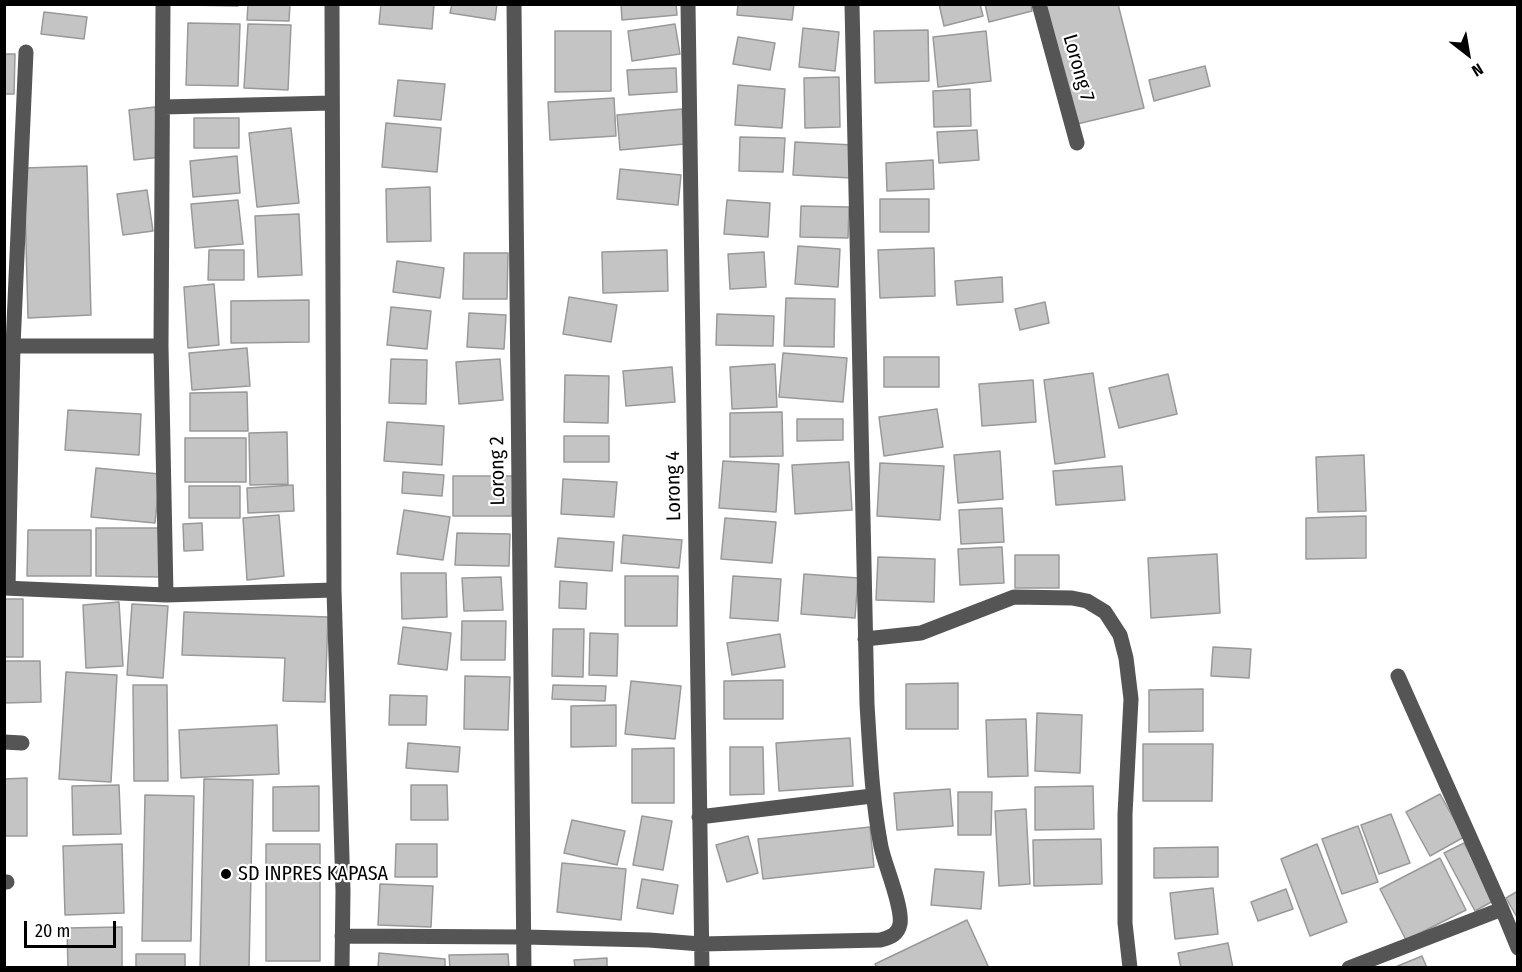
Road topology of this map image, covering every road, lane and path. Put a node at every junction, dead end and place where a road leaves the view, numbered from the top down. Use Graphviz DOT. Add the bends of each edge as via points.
graph roads {
  1 [pos="163,4"];
  2 [pos="332,4"];
  3 [pos="514,4"];
  4 [pos="688,4"];
  5 [pos="852,4"];
  6 [pos="1039,4"];
  7 [pos="26,52"];
  8 [pos="332,103"];
  9 [pos="164,107"];
  10 [pos="1077,143"];
  11 [pos="9,346"];
  12 [pos="161,346"];
  13 [pos="6,588"];
  14 [pos="334,590"];
  15 [pos="166,595"];
  16 [pos="866,639"];
  17 [pos="1398,676"];
  18 [pos="4,742"];
  19 [pos="22,743"];
  20 [pos="872,796"];
  21 [pos="699,817"];
  22 [pos="1502,909"];
  23 [pos="342,936"];
  24 [pos="524,937"];
  25 [pos="701,944"];
  26 [pos="1518,948"];
  27 [pos="342,968"];
  28 [pos="524,968"];
  29 [pos="702,968"];
  30 [pos="1130,968"];
  31 [pos="1349,968"];
  1 -- 9 [label="street"];
  2 -- 8 [label="street"];
  3 -- 24 [label="street, Lorong 2"];
  4 -- 21 [label="street, Lorong 4"];
  5 -- 16 [label="street"];
  6 -- 10 [label="street, Lorong 7"];
  7 -- 11 [label="street"];
  8 -- 9 [label="street"];
  8 -- 14 [label="street"];
  9 -- 12 [label="street"];
  11 -- 12 [label="street"];
  11 -- 13 [label="street"];
  12 -- 15 [label="street"];
  13 -- 15 [label="street"];
  14 -- 15 [label="street"];
  14 -- 23 [label="street"];
  16 -- 20 [label="street"];
  16 -- 30 [label="street" via="921,633 1014,597 1088,601 1105,612 1120,635 1131,699 1125,814 1125,923"];
  17 -- 22 [label="street"];
  18 -- 19 [label="street"];
  20 -- 21 [label="street"];
  20 -- 25 [label="street" via="901,916 897,932 880,940"];
  21 -- 25 [label="street, Lorong 4"];
  22 -- 26 [label="street"];
  22 -- 31 [label="street"];
  23 -- 24 [label="street"];
  23 -- 27 [label="street"];
  24 -- 25 [label="street"];
  24 -- 28 [label="street, Lorong 2"];
  25 -- 29 [label="street, Lorong 4"];
}
